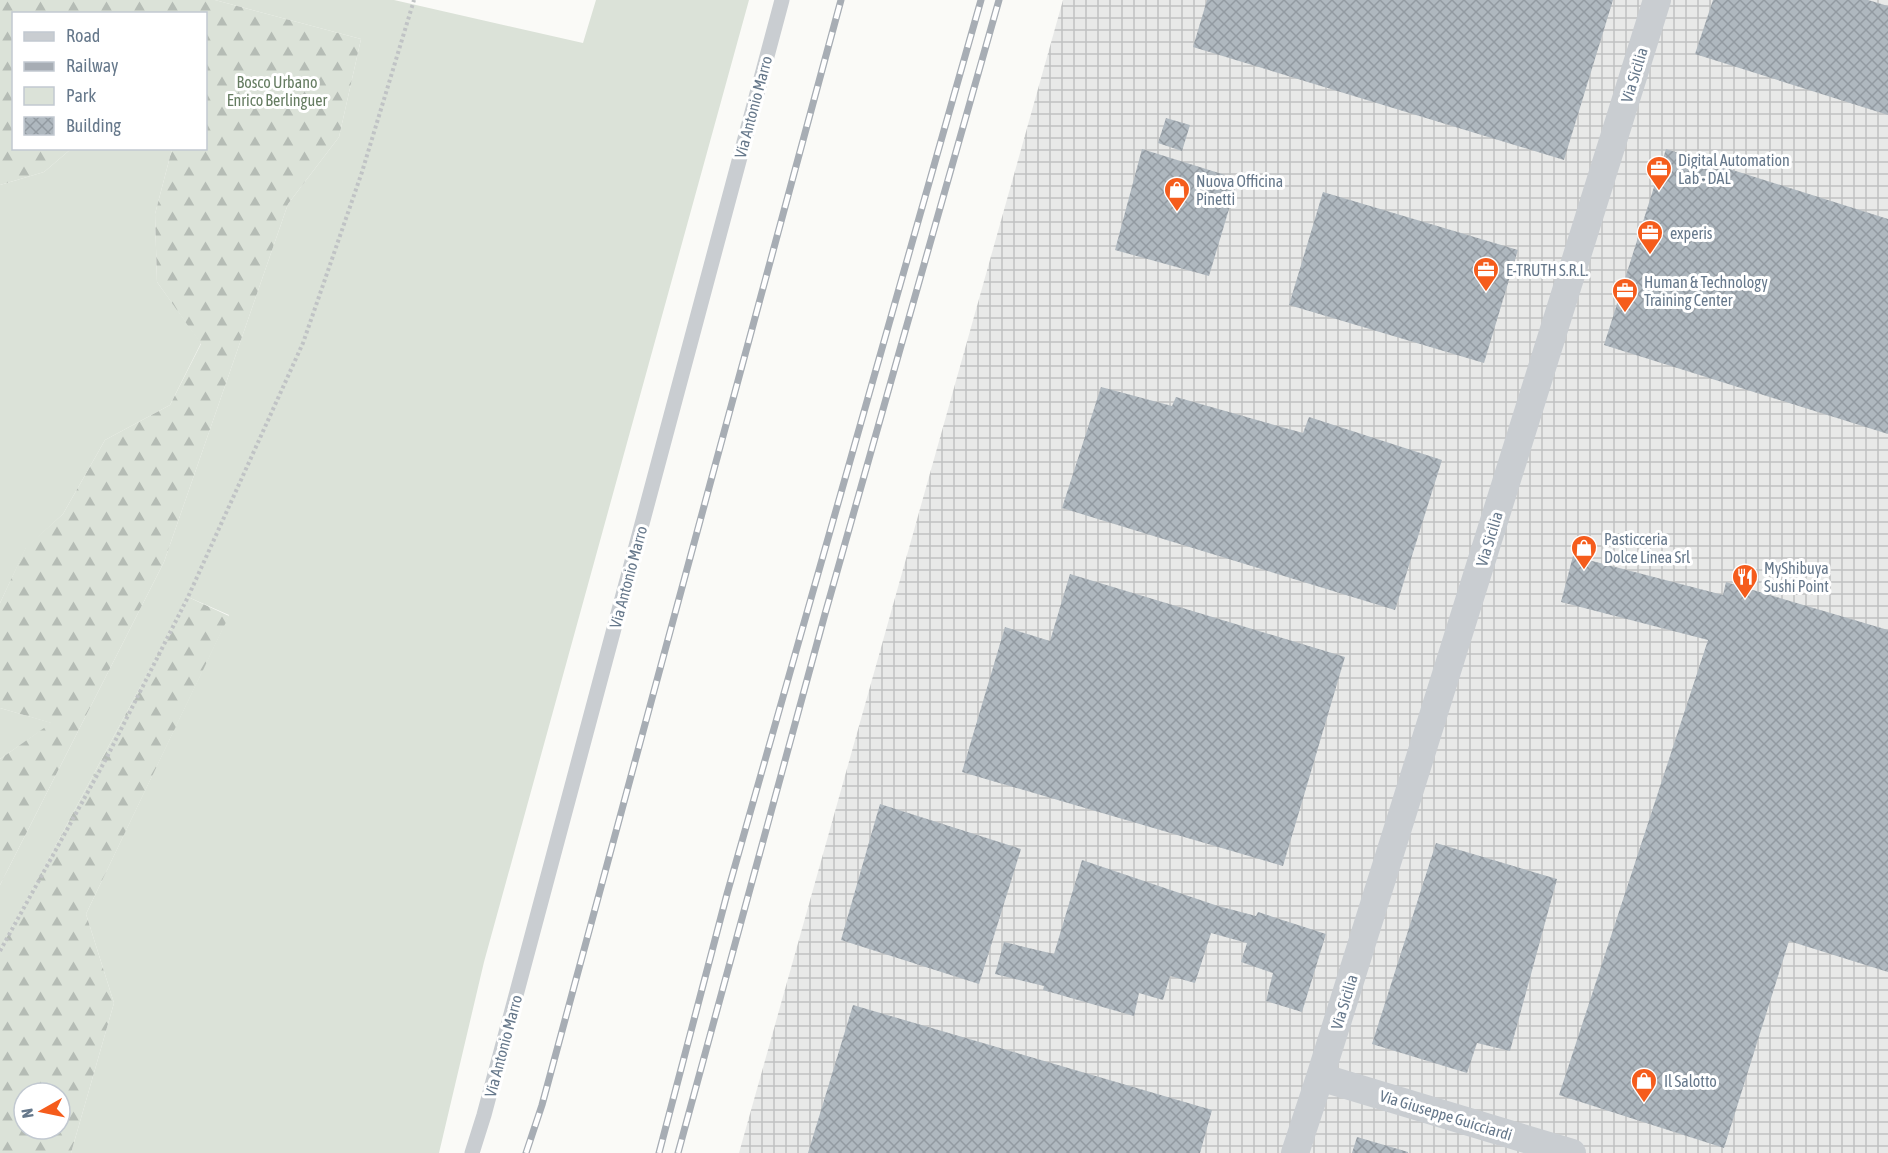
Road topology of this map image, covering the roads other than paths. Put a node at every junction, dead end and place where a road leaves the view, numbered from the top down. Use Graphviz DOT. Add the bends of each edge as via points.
graph roads {
  1 [pos="782,0"];
  2 [pos="1658,0"];
  3 [pos="1320,1077"];
  4 [pos="472,1153"];
  5 [pos="1295,1153"];
  6 [pos="1572,1153"];
  1 -- 4 [label="lane, Via Antonio Marro"];
  2 -- 3 [label="street, Via Sicilia"];
  3 -- 5 [label="street, Via Sicilia"];
  3 -- 6 [label="street, Via Giuseppe Guicciardi"];
}
